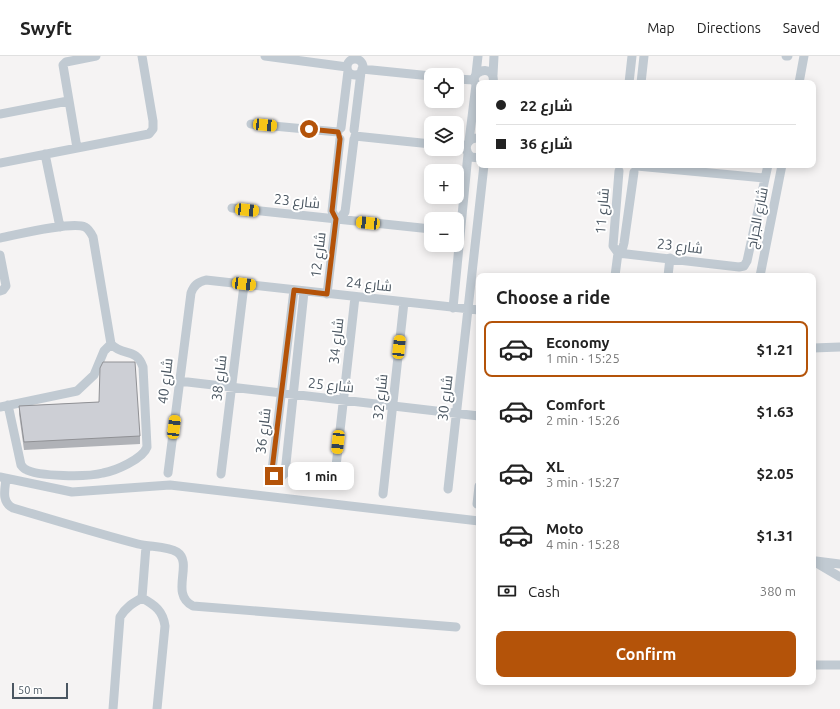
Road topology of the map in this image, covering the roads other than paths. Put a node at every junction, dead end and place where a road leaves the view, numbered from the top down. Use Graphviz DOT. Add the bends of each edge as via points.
graph roads {
  1 [pos="96,56"];
  2 [pos="142,56"];
  3 [pos="265,56"];
  4 [pos="478,56"];
  5 [pos="494,56"];
  6 [pos="632,56"];
  7 [pos="644,56"];
  8 [pos="804,56"];
  9 [pos="361,65"];
  10 [pos="347,69"];
  11 [pos="424,75"];
  12 [pos="464,79"];
  13 [pos="476,80"];
  14 [pos="477,80"];
  15 [pos="494,80"];
  16 [pos="495,80"];
  17 [pos="629,80"];
  18 [pos="641,80"];
  19 [pos="800,80"];
  20 [pos="476,82"];
  21 [pos="68,101"];
  22 [pos="0,114"];
  23 [pos="251,124"];
  24 [pos="340,133"];
  25 [pos="354,135"];
  26 [pos="476,138"];
  27 [pos="424,143"];
  28 [pos="465,147"];
  29 [pos="77,148"];
  30 [pos="45,154"];
  31 [pos="476,159"];
  32 [pos="0,163"];
  33 [pos="484,168"];
  34 [pos="618,168"];
  35 [pos="636,168"];
  36 [pos="767,168"];
  37 [pos="781,168"];
  38 [pos="765,178"];
  39 [pos="232,208"];
  40 [pos="460,212"];
  41 [pos="336,219"];
  42 [pos="60,227"];
  43 [pos="424,228"];
  44 [pos="0,238"];
  45 [pos="457,252"];
  46 [pos="618,253"];
  47 [pos="0,255"];
  48 [pos="670,258"];
  49 [pos="615,273"];
  50 [pos="668,273"];
  51 [pos="761,273"];
  52 [pos="244,284"];
  53 [pos="294,290"];
  54 [pos="0,291"];
  55 [pos="304,292"];
  56 [pos="191,293"];
  57 [pos="327,294"];
  58 [pos="355,297"];
  59 [pos="404,302"];
  60 [pos="453,308"];
  61 [pos="469,309"];
  62 [pos="476,310"];
  63 [pos="111,344"];
  64 [pos="840,347"];
  65 [pos="816,348"];
  66 [pos="180,382"];
  67 [pos="231,388"];
  68 [pos="282,393"];
  69 [pos="292,395"];
  70 [pos="343,400"];
  71 [pos="4,406"];
  72 [pos="393,406"];
  73 [pos="457,413"];
  74 [pos="476,416"];
  75 [pos="168,473"];
  76 [pos="222,474"];
  77 [pos="3,478"];
  78 [pos="334,484"];
  79 [pos="448,489"];
  80 [pos="383,494"];
  81 [pos="476,521"];
  82 [pos="146,546"];
  83 [pos="816,561"];
  84 [pos="816,563"];
  85 [pos="840,564"];
  86 [pos="840,577"];
  87 [pos="142,598"];
  88 [pos="456,628"];
  89 [pos="816,665"];
  90 [pos="840,665"];
  91 [pos="113,709"];
  92 [pos="157,709"];
  1 -- 21 [label="street" via="66,62 63,65"];
  2 -- 29 [label="street" via="153,129 149,134"];
  3 -- 10 [label="street"];
  4 -- 13 [label="street"];
  5 -- 16 [label="street"];
  6 -- 17 [label="street"];
  7 -- 18 [label="street"];
  8 -- 19 [label="street"];
  9 -- 10 [label="street" via="358,61 352,60"];
  9 -- 10 [label="street" via="357,75"];
  9 -- 11 [label="street"];
  9 -- 25 [label="street, شارع 12"];
  10 -- 24 [label="street, شارع 12"];
  12 -- 20 [label="street"];
  14 -- 15 [label="street" via="483,70 487,70"];
  20 -- 28 [label="street"];
  21 -- 22 [label="street"];
  21 -- 29 [label="street"];
  23 -- 24 [label="street"];
  24 -- 25 [label="street" via="350,126"];
  24 -- 25 [label="street" via="345,143 352,141"];
  24 -- 41 [label="street, شارع 12" via="332,211"];
  25 -- 27 [label="street"];
  25 -- 41 [label="street, شارع 12" via="345,212"];
  26 -- 28 [label="street" via="472,139"];
  28 -- 31 [label="street"];
  28 -- 40 [label="street"];
  29 -- 30 [label="street"];
  30 -- 32 [label="street"];
  30 -- 42 [label="street"];
  33 -- 61 [label="street, شارع 30"];
  34 -- 35 [label="street" via="628,175"];
  34 -- 46 [label="street, شارع 11" via="613,246"];
  35 -- 38 [label="street"];
  35 -- 46 [label="street, شارع 11" via="624,243"];
  36 -- 38 [label="street"];
  37 -- 51 [label="street, شارع الجراج"];
  38 -- 48 [label="street, شارع 23" via="746,264 739,267"];
  39 -- 41 [label="street, شارع 23"];
  41 -- 43 [label="street, شارع 23"];
  41 -- 57 [label="street, شارع 12"];
  42 -- 44 [label="street"];
  42 -- 63 [label="street" via="85,227 93,237"];
  45 -- 60 [label="street"];
  46 -- 48 [label="street, شارع 23"];
  46 -- 49 [label="street, شارع 11"];
  47 -- 54 [label="street" via="6,286"];
  48 -- 50 [label="street"];
  52 -- 53 [label="street, شارع 24"];
  52 -- 56 [label="street, شارع 24" via="206,280 196,284"];
  52 -- 67 [label="street, شارع 38"];
  53 -- 55 [label="street, شارع 24"];
  53 -- 68 [label="street, شارع 36"];
  55 -- 57 [label="street, شارع 24"];
  55 -- 69 [label="street, شارع 36"];
  56 -- 66 [label="street, شارع 40"];
  57 -- 58 [label="street, شارع 24"];
  58 -- 59 [label="street, شارع 24"];
  58 -- 70 [label="street, شارع 34"];
  59 -- 60 [label="street, شارع 24"];
  59 -- 72 [label="street, شارع 32"];
  60 -- 61 [label="street, شارع 24"];
  61 -- 62 [label="street, شارع 24"];
  61 -- 73 [label="street, شارع 30"];
  63 -- 71 [label="street" via="104,351 94,375 77,391"];
  63 -- 71 [label="street" via="115,349 136,355 144,367 147,447 140,456 119,468 103,473 60,475 25,469 21,465"];
  64 -- 65 [label="street"];
  66 -- 67 [label="street, شارع 25"];
  66 -- 75 [label="street, شارع 40"];
  67 -- 68 [label="street, شارع 25"];
  67 -- 76 [label="street, شارع 38"];
  68 -- 69 [label="street, شارع 25"];
  68 -- 69 [label="street, شارع 36" via="272,470 274,476 282,476 285,473"];
  69 -- 70 [label="street, شارع 25"];
  70 -- 72 [label="street, شارع 25"];
  70 -- 78 [label="street, شارع 34"];
  72 -- 73 [label="street, شارع 25"];
  72 -- 80 [label="street, شارع 32"];
  73 -- 74 [label="street, شارع 25"];
  73 -- 79 [label="street, شارع 30"];
  77 -- 81 [label="street" via="72,492 170,485"];
  77 -- 82 [label="street" via="4,497 8,506"];
  82 -- 87 [label="street"];
  82 -- 88 [label="street" via="171,550 179,554 183,562 184,600 197,607"];
  83 -- 85 [label="street"];
  84 -- 86 [label="street"];
  87 -- 91 [label="street" via="132,603 120,617"];
  87 -- 92 [label="street" via="159,610 166,626"];
  89 -- 90 [label="street"];
}
